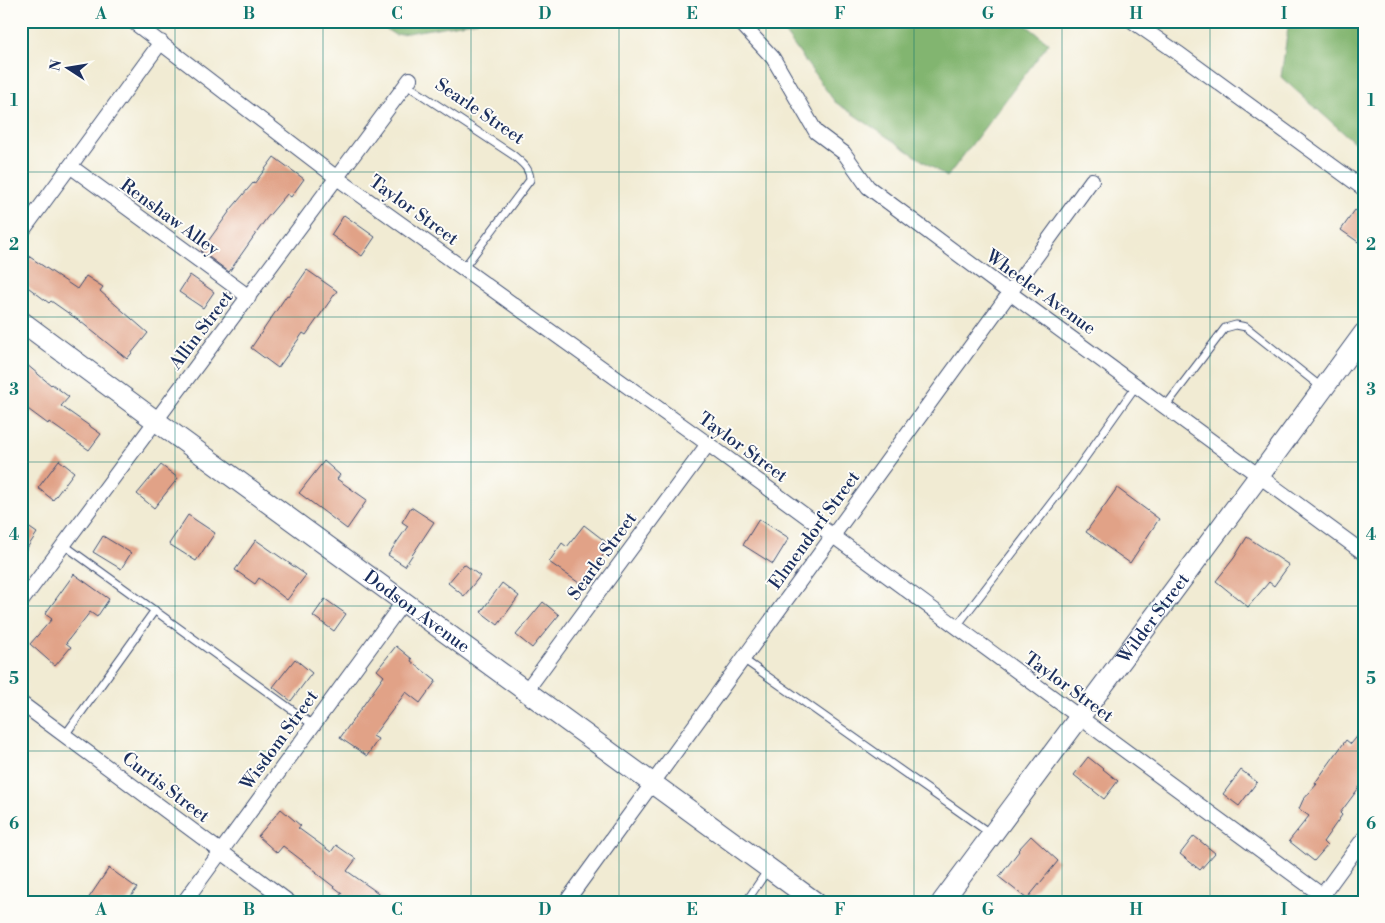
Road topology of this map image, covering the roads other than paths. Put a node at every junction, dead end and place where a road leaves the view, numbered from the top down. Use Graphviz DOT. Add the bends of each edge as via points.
graph roads {
  1 [pos="739,21"];
  2 [pos="1132,21"];
  3 [pos="133,22"];
  4 [pos="160,42"];
  5 [pos="409,82"];
  6 [pos="70,166"];
  7 [pos="337,178"];
  8 [pos="1092,180"];
  9 [pos="1364,189"];
  10 [pos="21,233"];
  11 [pos="463,269"];
  12 [pos="1010,293"];
  13 [pos="249,297"];
  14 [pos="21,321"];
  15 [pos="1364,333"];
  16 [pos="1136,386"];
  17 [pos="1323,389"];
  18 [pos="1165,407"];
  19 [pos="156,422"];
  20 [pos="708,444"];
  21 [pos="1259,476"];
  22 [pos="833,536"];
  23 [pos="64,545"];
  24 [pos="1364,553"];
  25 [pos="404,601"];
  26 [pos="21,602"];
  27 [pos="155,610"];
  28 [pos="956,627"];
  29 [pos="743,659"];
  30 [pos="526,691"];
  31 [pos="21,703"];
  32 [pos="1078,718"];
  33 [pos="313,725"];
  34 [pos="65,735"];
  35 [pos="652,783"];
  36 [pos="991,834"];
  37 [pos="1364,838"];
  38 [pos="221,852"];
  39 [pos="769,868"];
  40 [pos="1324,900"];
  41 [pos="184,902"];
  42 [pos="289,902"];
  43 [pos="566,902"];
  44 [pos="746,902"];
  45 [pos="815,902"];
  46 [pos="942,902"];
  1 -- 12 [label="street, Wheeler Avenue" via="773,58 816,132 844,153 868,187"];
  2 -- 9 [label="street"];
  3 -- 4 [label="street, Taylor Street"];
  4 -- 6 [label="street"];
  4 -- 7 [label="street, Taylor Street"];
  5 -- 7 [label="street, Allin Street"];
  5 -- 11 [label="lane, Searle Street" via="513,155 530,173 530,180"];
  6 -- 10 [label="street"];
  6 -- 13 [label="street, Renshaw Alley"];
  7 -- 11 [label="street, Taylor Street"];
  7 -- 13 [label="street, Allin Street"];
  8 -- 12 [label="street, Elmendorf Street"];
  11 -- 20 [label="street, Taylor Street"];
  12 -- 16 [label="street, Wheeler Avenue"];
  12 -- 22 [label="street, Elmendorf Street"];
  13 -- 19 [label="street, Allin Street"];
  14 -- 19 [label="street, Dodson Avenue"];
  15 -- 17 [label="street, Wilder Street"];
  16 -- 18 [label="street, Wheeler Avenue"];
  16 -- 28 [label="lane" via="1072,476"];
  17 -- 18 [label="lane" via="1246,328 1236,325 1225,328"];
  17 -- 21 [label="street, Wilder Street"];
  18 -- 21 [label="street, Wheeler Avenue"];
  19 -- 23 [label="street, Allin Street"];
  19 -- 25 [label="street, Dodson Avenue"];
  20 -- 22 [label="street, Taylor Street"];
  20 -- 30 [label="street, Searle Street"];
  21 -- 24 [label="street, Wheeler Avenue"];
  21 -- 32 [label="street, Wilder Street"];
  22 -- 28 [label="street, Taylor Street"];
  22 -- 29 [label="street, Elmendorf Street"];
  23 -- 26 [label="street, Allin Street"];
  23 -- 27 [label="lane"];
  25 -- 30 [label="street, Dodson Avenue"];
  25 -- 33 [label="street, Wisdom Street"];
  27 -- 33 [label="lane"];
  27 -- 34 [label="lane"];
  28 -- 32 [label="street, Taylor Street"];
  29 -- 35 [label="street, Elmendorf Street"];
  29 -- 36 [label="lane"];
  30 -- 35 [label="street, Dodson Avenue"];
  31 -- 34 [label="street, Curtis Street"];
  32 -- 36 [label="street, Wilder Street"];
  32 -- 40 [label="street, Taylor Street"];
  33 -- 38 [label="street, Wisdom Street"];
  34 -- 38 [label="street, Curtis Street"];
  35 -- 39 [label="street, Dodson Avenue"];
  35 -- 43 [label="street, Elmendorf Street"];
  36 -- 46 [label="street, Wilder Street"];
  37 -- 40 [label="street"];
  38 -- 41 [label="street, Wisdom Street"];
  38 -- 42 [label="street, Curtis Street"];
  39 -- 44 [label="lane"];
  39 -- 45 [label="street, Dodson Avenue"];
}
